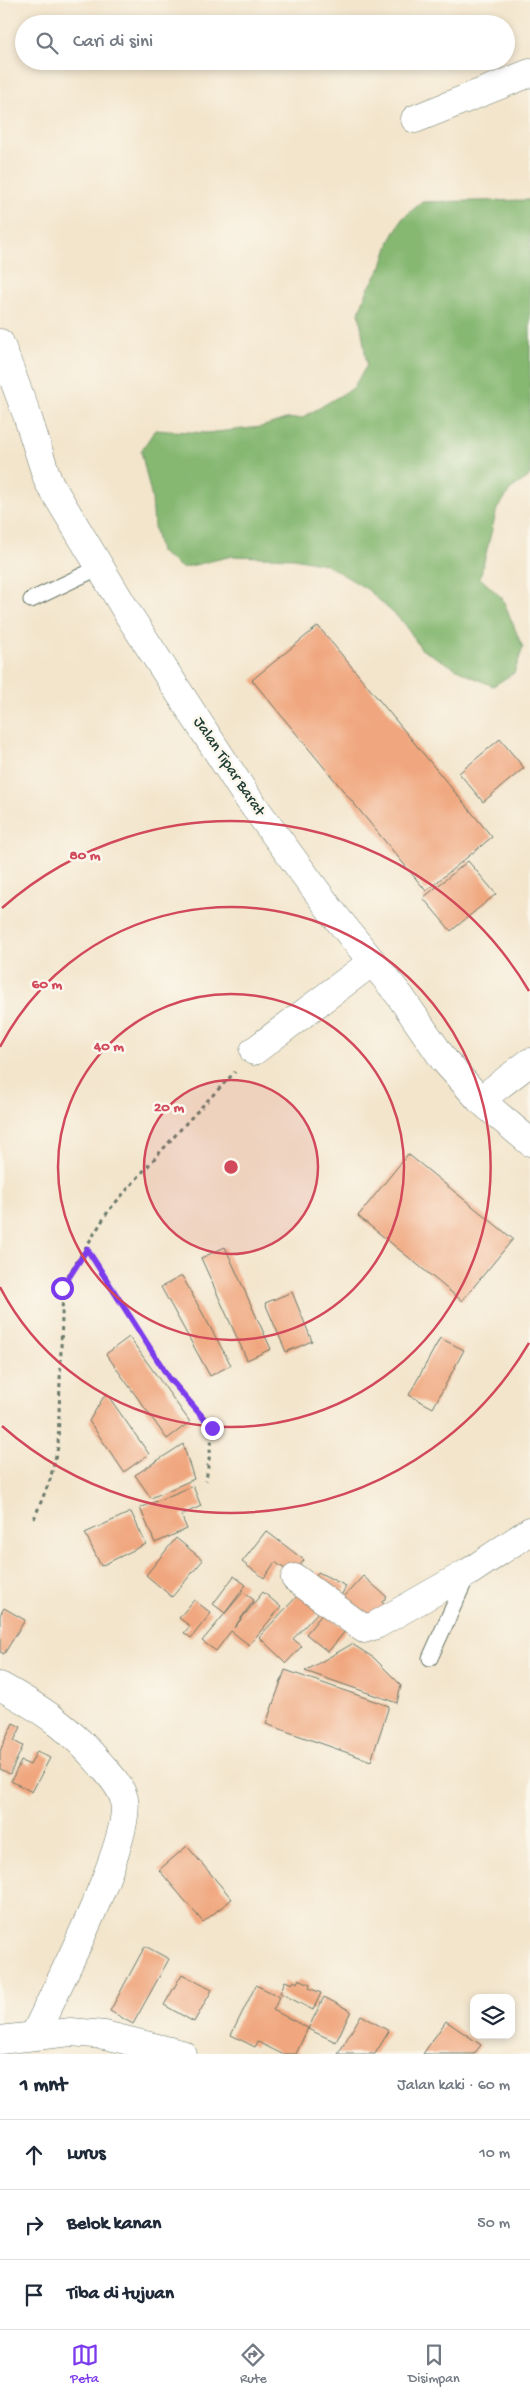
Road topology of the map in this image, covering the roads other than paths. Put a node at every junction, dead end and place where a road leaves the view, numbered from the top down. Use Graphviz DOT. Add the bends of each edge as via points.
graph roads {
  1 [pos="530,72"];
  2 [pos="415,118"];
  3 [pos="0,343"];
  4 [pos="100,567"];
  5 [pos="31,600"];
  6 [pos="372,962"];
  7 [pos="254,1051"];
  8 [pos="530,1062"];
  9 [pos="480,1100"];
  10 [pos="530,1142"];
  11 [pos="530,1531"];
  12 [pos="468,1572"];
  13 [pos="294,1578"];
  14 [pos="430,1658"];
  15 [pos="0,1686"];
  16 [pos="35,2034"];
  17 [pos="0,2040"];
  18 [pos="182,2054"];
  1 -- 2 [label="street"];
  3 -- 4 [label="street, Jalan Tipar Barat" via="48,480"];
  4 -- 5 [label="lane"];
  4 -- 6 [label="street, Jalan Tipar Barat" via="245,794"];
  6 -- 7 [label="street"];
  6 -- 9 [label="street, Jalan Tipar Barat" via="444,1060"];
  8 -- 9 [label="street"];
  9 -- 10 [label="street, Jalan Tipar Barat"];
  11 -- 12 [label="street"];
  12 -- 13 [label="street" via="364,1629"];
  12 -- 14 [label="lane"];
  15 -- 16 [label="street" via="57,1720 91,1752 124,1798 125,1819 110,1868"];
  16 -- 17 [label="street"];
  16 -- 18 [label="street" via="71,2032 105,2035"];
}
